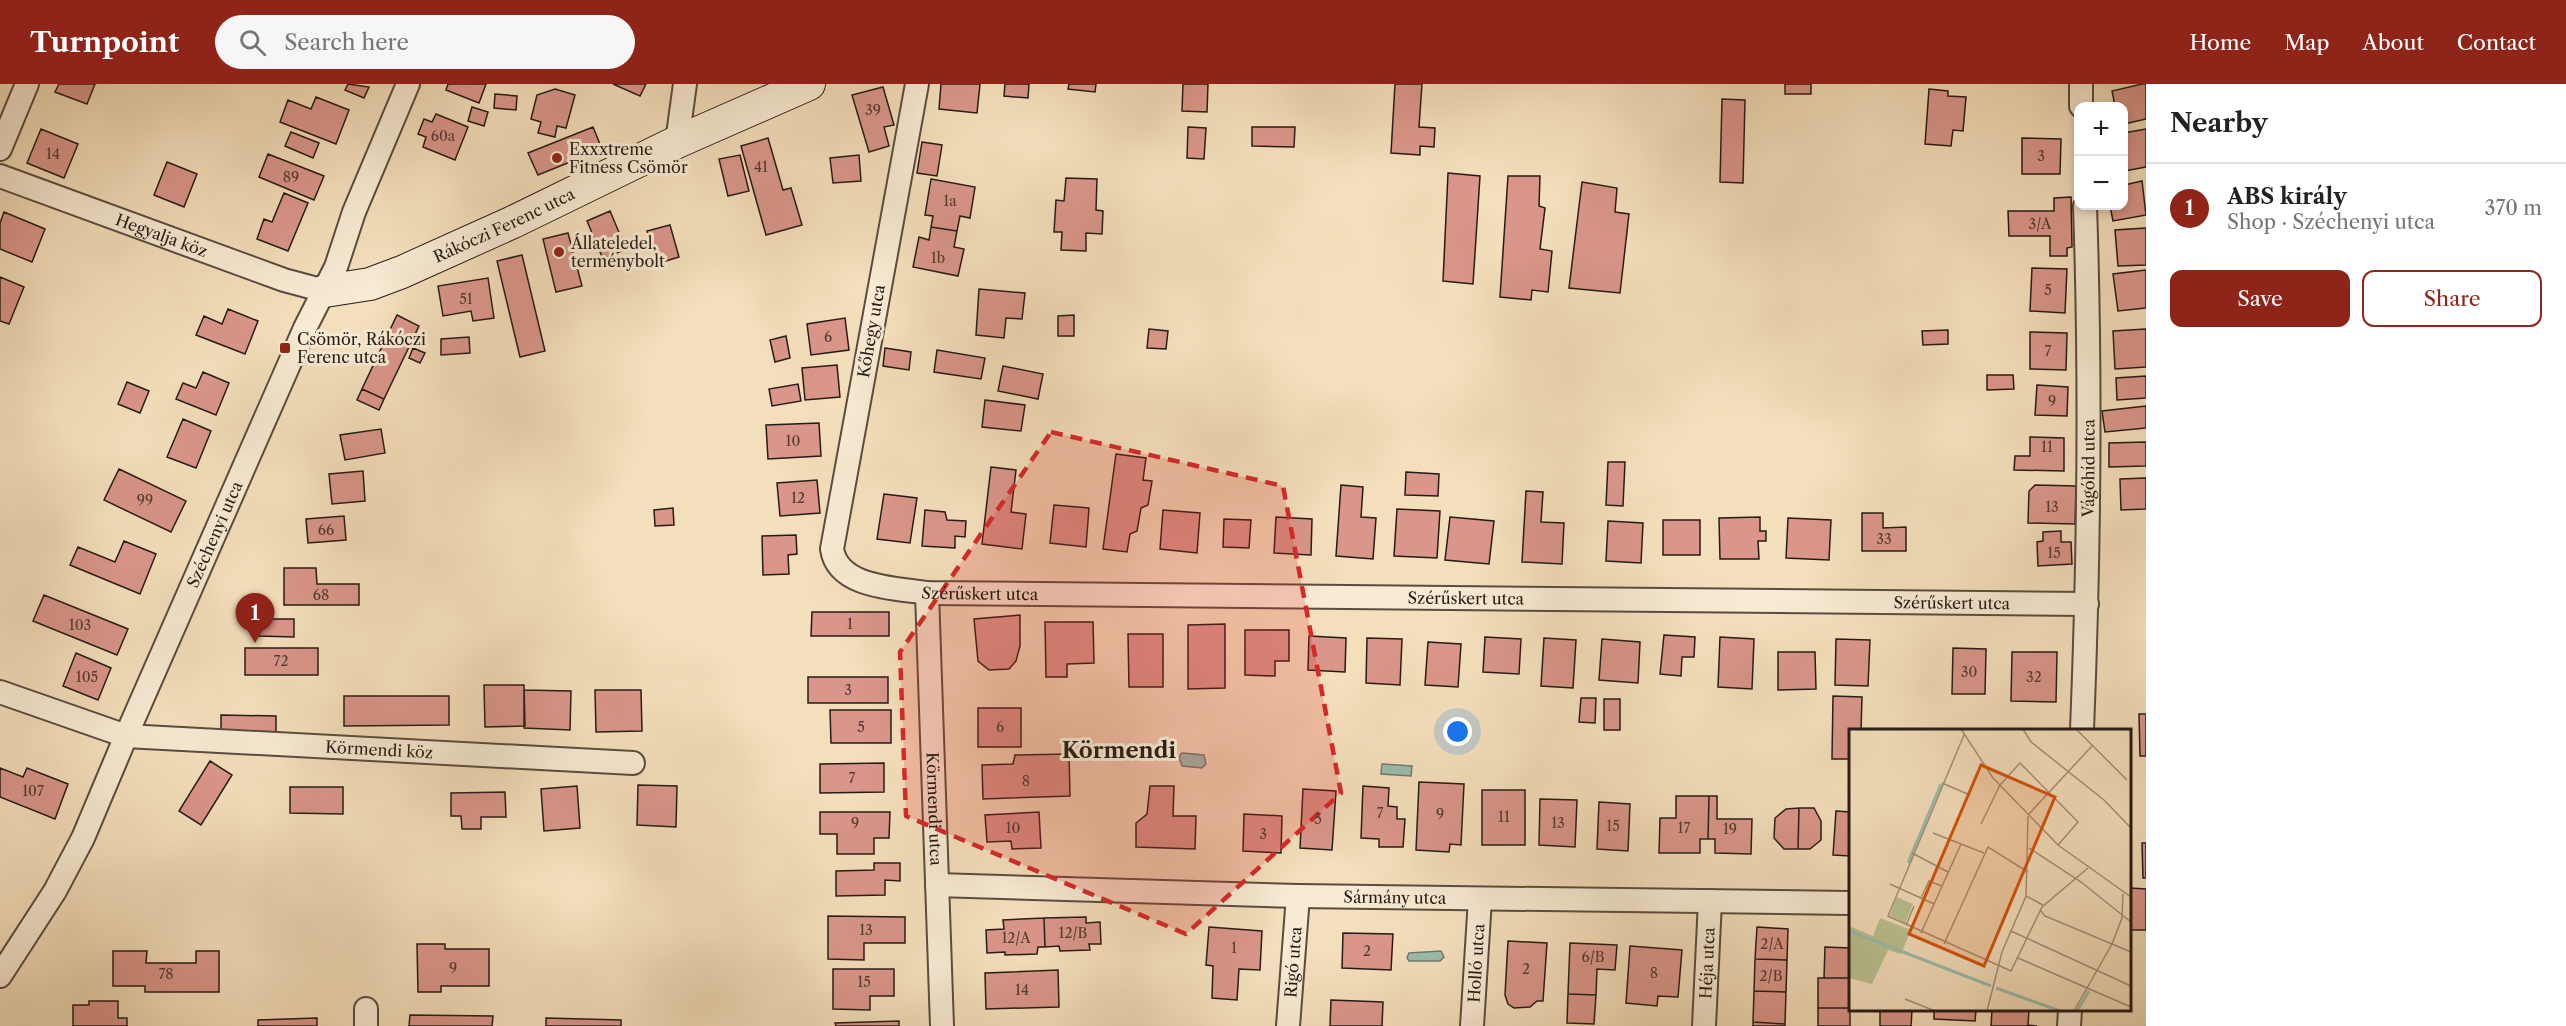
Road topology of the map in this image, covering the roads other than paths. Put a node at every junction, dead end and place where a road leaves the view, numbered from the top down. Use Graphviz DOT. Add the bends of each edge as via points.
graph roads {
  1 [pos="27,84"];
  2 [pos="408,84"];
  3 [pos="685,84"];
  4 [pos="809,84"];
  5 [pos="917,84"];
  6 [pos="2081,84"];
  7 [pos="2081,102"];
  8 [pos="677,142"];
  9 [pos="0,149"];
  10 [pos="0,176"];
  11 [pos="2085,210"];
  12 [pos="326,291"];
  13 [pos="846,574"];
  14 [pos="927,593"];
  15 [pos="2087,604"];
  16 [pos="0,692"];
  17 [pos="2082,729"];
  18 [pos="126,736"];
  19 [pos="633,763"];
  20 [pos="937,885"];
  21 [pos="1298,896"];
  22 [pos="1480,899"];
  23 [pos="1710,901"];
  24 [pos="1849,903"];
  25 [pos="0,976"];
  26 [pos="2070,1011"];
  27 [pos="942,1026"];
  28 [pos="1288,1026"];
  29 [pos="1472,1026"];
  30 [pos="1704,1026"];
  31 [pos="2069,1026"];
  1 -- 9 [label="street"];
  2 -- 12 [label="street, Széchenyi utca" via="354,212"];
  3 -- 8 [label="street"];
  4 -- 8 [label="street, Rákóczi Ferenc utca"];
  5 -- 13 [label="street, Kőhegy utca" via="832,549 834,560"];
  6 -- 7 [label="street"];
  8 -- 12 [label="street, Rákóczi Ferenc utca" via="402,272 370,285"];
  10 -- 12 [label="street, Hegyalja köz" via="284,280"];
  11 -- 15 [label="street, Vágóhíd utca"];
  12 -- 18 [label="street, Széchenyi utca" via="305,328"];
  13 -- 14 [label="street, Szérűskert utca" via="874,584"];
  14 -- 15 [label="street, Szérűskert utca"];
  14 -- 20 [label="street, Körmendi utca"];
  15 -- 17 [label="street, Vágóhíd utca"];
  16 -- 18 [label="street, Körmendi köz"];
  18 -- 19 [label="street, Körmendi köz"];
  18 -- 25 [label="street, Széchenyi utca" via="83,838 55,891"];
  20 -- 21 [label="street, Sármány utca"];
  20 -- 27 [label="street, Körmendi utca"];
  21 -- 22 [label="street, Sármány utca"];
  21 -- 28 [label="street, Rigó utca"];
  22 -- 23 [label="street, Sármány utca"];
  22 -- 29 [label="street, Holló utca"];
  23 -- 24 [label="street, Sármány utca"];
  23 -- 30 [label="street, Héja utca"];
  26 -- 31 [label="street"];
}
